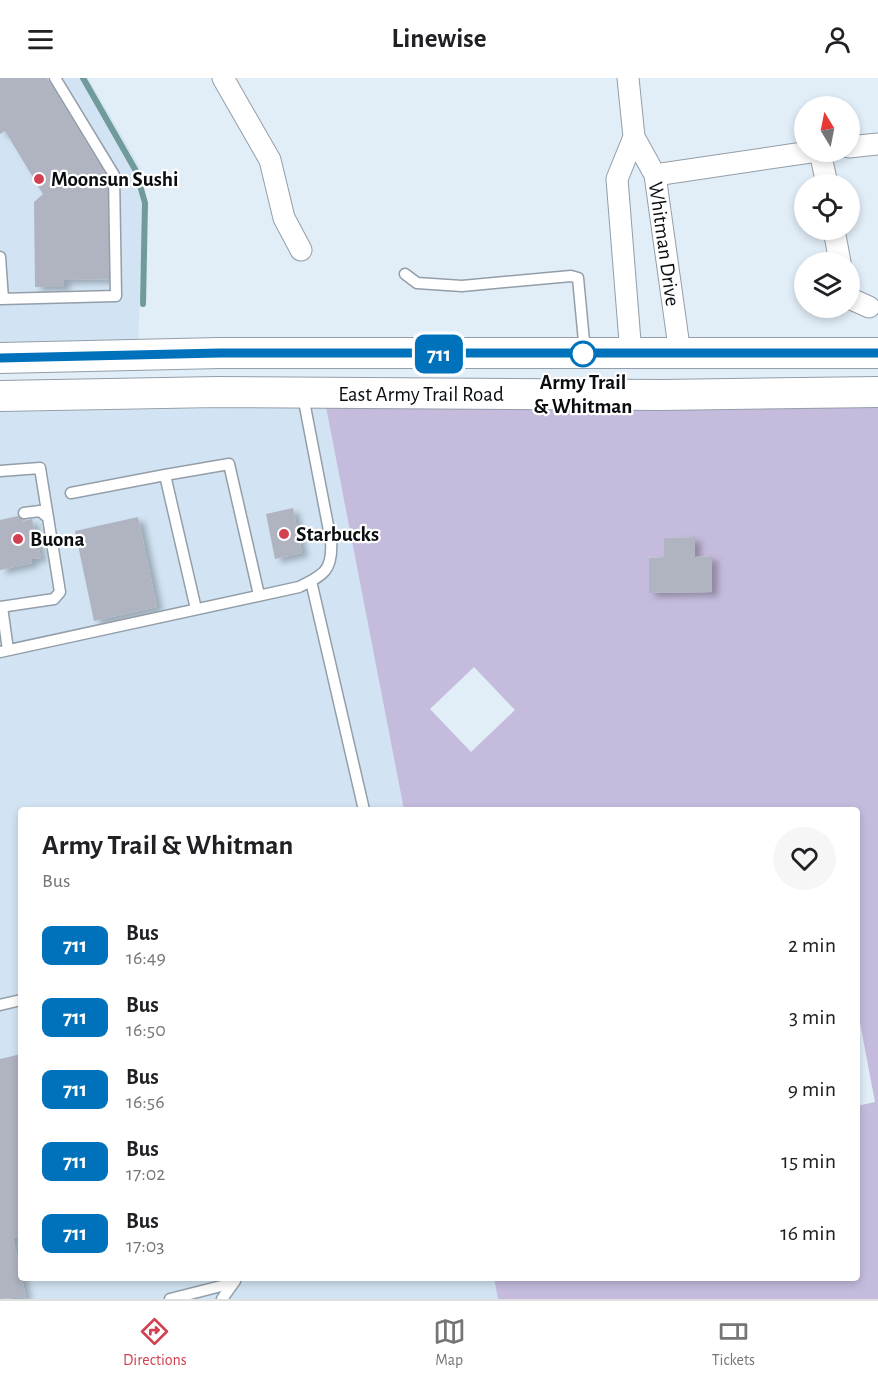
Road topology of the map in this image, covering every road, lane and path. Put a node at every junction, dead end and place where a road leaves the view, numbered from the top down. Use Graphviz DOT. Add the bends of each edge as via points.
graph roads {
  1 [pos="54,78"];
  2 [pos="223,78"];
  3 [pos="628,78"];
  4 [pos="634,138"];
  5 [pos="878,144"];
  6 [pos="860,146"];
  7 [pos="794,154"];
  8 [pos="655,175"];
  9 [pos="301,250"];
  10 [pos="0,257"];
  11 [pos="405,274"];
  12 [pos="1,299"];
  13 [pos="860,303"];
  14 [pos="869,307"];
  15 [pos="878,353"];
  16 [pos="585,354"];
  17 [pos="631,354"];
  18 [pos="680,354"];
  19 [pos="0,358"];
  20 [pos="878,392"];
  21 [pos="303,393"];
  22 [pos="0,396"];
  23 [pos="0,471"];
  24 [pos="165,475"];
  25 [pos="70,493"];
  26 [pos="24,513"];
  27 [pos="46,516"];
  28 [pos="311,581"];
  29 [pos="259,595"];
  30 [pos="1,607"];
  31 [pos="196,609"];
  32 [pos="4,651"];
  33 [pos="363,807"];
  34 [pos="18,1001"];
  35 [pos="0,1005"];
  36 [pos="235,1281"];
  37 [pos="170,1299"];
  38 [pos="222,1299"];
  1 -- 12 [label="lane" via="114,175 116,296"];
  2 -- 9 [label="street" via="270,160 284,218"];
  3 -- 4 [label="street, Whitman Drive"];
  4 -- 8 [label="street, Whitman Drive"];
  4 -- 17 [label="street, Whitman Drive" via="617,179"];
  5 -- 6 [label="street"];
  7 -- 8 [label="street"];
  8 -- 18 [label="street, Whitman Drive"];
  10 -- 12 [label="lane"];
  11 -- 16 [label="lane" via="417,283 462,286 578,278"];
  13 -- 14 [label="street"];
  15 -- 18 [label="main road, East Army Trail Road"];
  16 -- 17 [label="main road, East Army Trail Road"];
  16 -- 19 [label="main road, East Army Trail Road" via="220,353"];
  17 -- 18 [label="main road, East Army Trail Road"];
  20 -- 21 [label="main road, East Army Trail Road"];
  21 -- 22 [label="main road, East Army Trail Road"];
  21 -- 28 [label="lane" via="332,541 332,557 322,576"];
  23 -- 27 [label="lane" via="39,468"];
  24 -- 25 [label="lane"];
  24 -- 29 [label="lane" via="229,464"];
  24 -- 31 [label="lane"];
  26 -- 27 [label="lane" via="40,511"];
  27 -- 30 [label="lane" via="60,592 54,599"];
  28 -- 29 [label="lane"];
  28 -- 33 [label="lane"];
  29 -- 31 [label="lane"];
  30 -- 32 [label="lane"];
  31 -- 32 [label="lane"];
  34 -- 35 [label="lane"];
  36 -- 37 [label="lane"];
  36 -- 38 [label="lane"];
}
